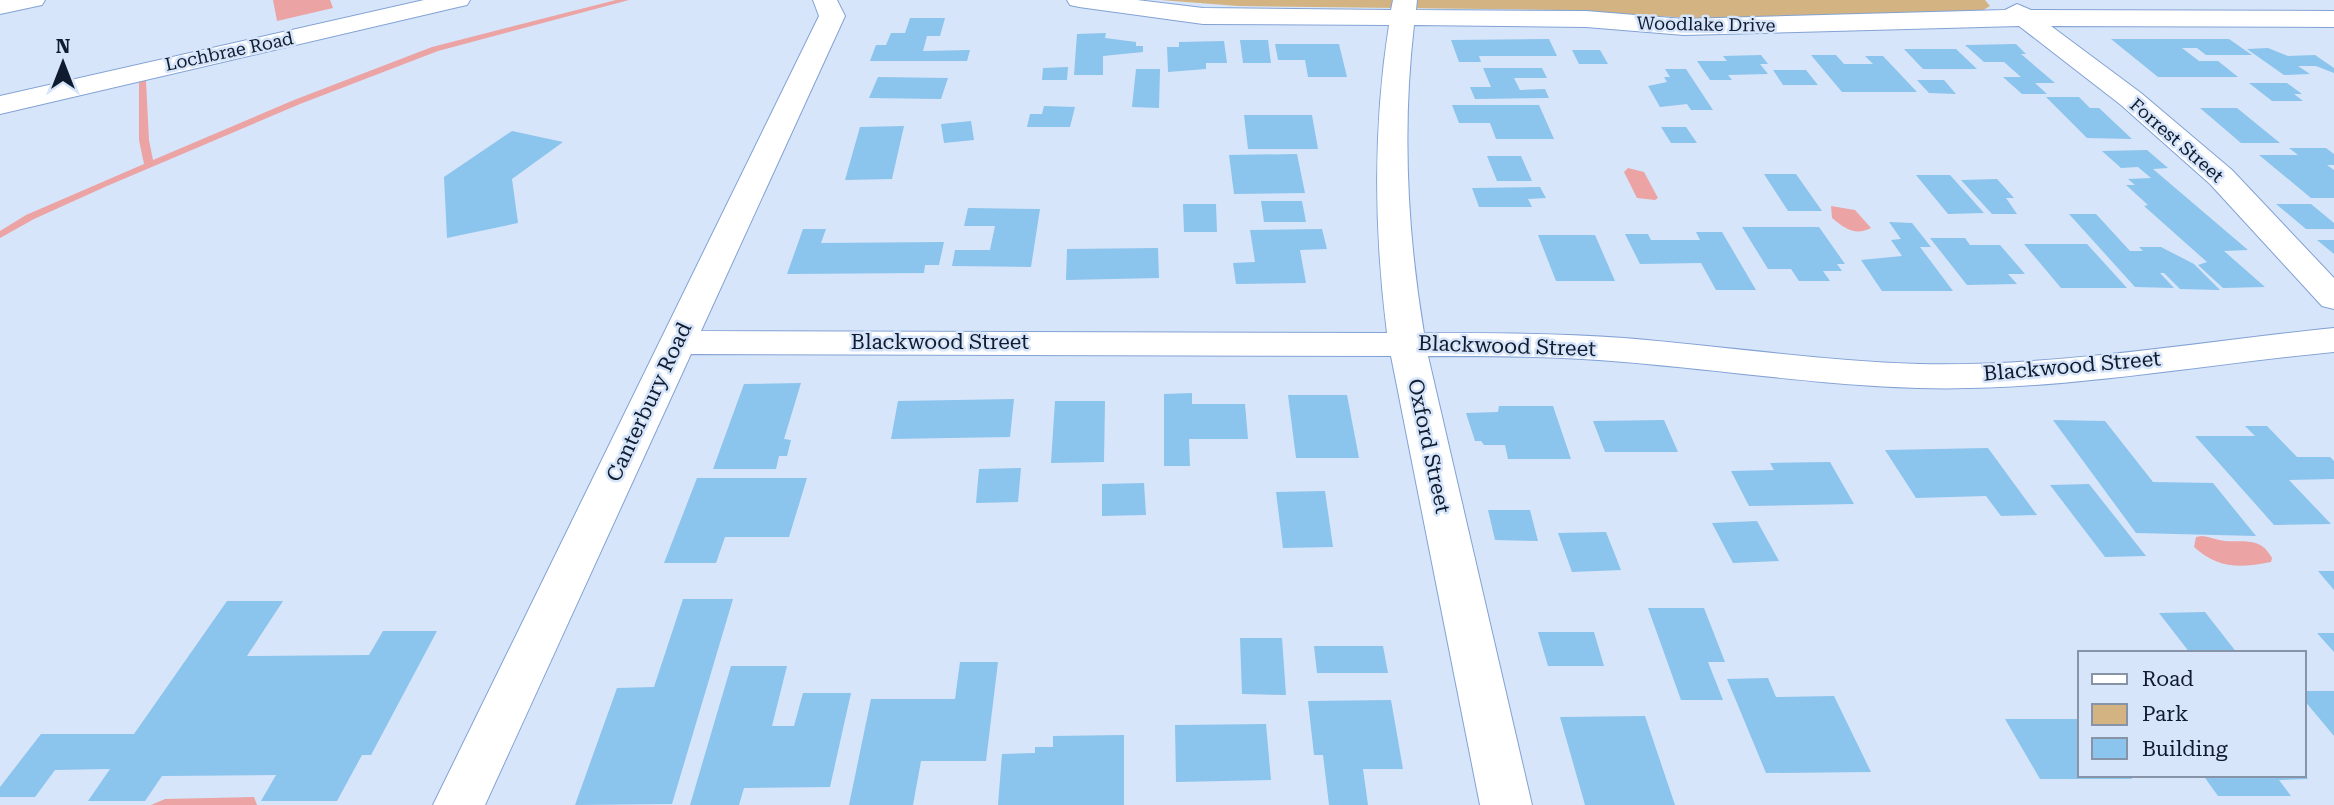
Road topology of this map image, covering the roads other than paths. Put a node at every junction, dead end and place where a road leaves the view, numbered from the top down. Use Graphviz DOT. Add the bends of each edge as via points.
graph roads {
  1 [pos="33,0"];
  2 [pos="458,0"];
  3 [pos="825,0"];
  4 [pos="1079,0"];
  5 [pos="0,6"];
  6 [pos="1403,9"];
  7 [pos="2014,9"];
  8 [pos="2334,19"];
  9 [pos="0,105"];
  10 [pos="2334,298"];
  11 [pos="2334,340"];
  12 [pos="677,342"];
  13 [pos="1407,343"];
  14 [pos="459,805"];
  15 [pos="1506,805"];
  1 -- 5 [label="street"];
  2 -- 9 [label="street, Lochbrae Road"];
  3 -- 12 [label="street, Canterbury Road" via="832,16"];
  4 -- 6 [label="street, Woodlake Drive" via="1203,16"];
  6 -- 7 [label="street, Woodlake Drive" via="1741,28"];
  6 -- 13 [label="street, Oxford Street" via="1391,211"];
  7 -- 8 [label="street, Woodlake Drive"];
  7 -- 10 [label="street, Forrest Street" via="2131,99 2221,177"];
  11 -- 13 [label="street, Blackwood Street" via="2081,370 1921,376 1818,371 1624,350"];
  12 -- 13 [label="street, Blackwood Street"];
  12 -- 14 [label="street, Canterbury Road"];
  13 -- 15 [label="street, Oxford Street"];
}
